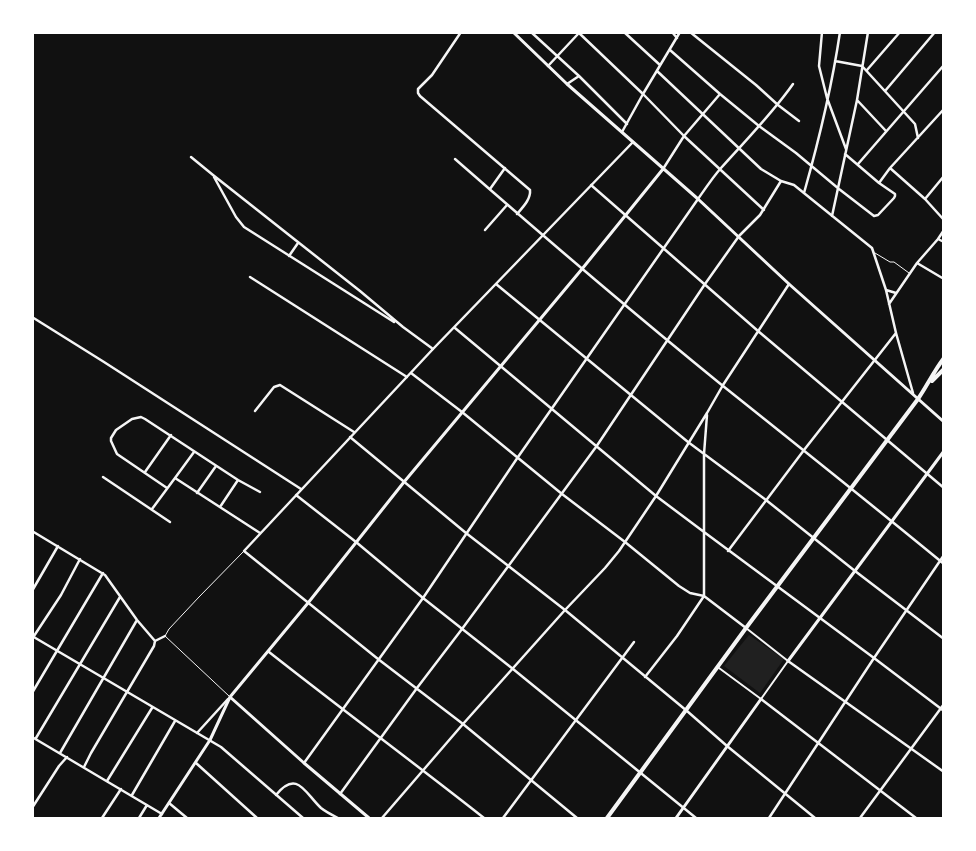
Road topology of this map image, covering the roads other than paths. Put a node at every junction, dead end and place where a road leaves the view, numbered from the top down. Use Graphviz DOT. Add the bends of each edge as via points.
graph roads {
  1 [pos="461,32"];
  2 [pos="513,32"];
  3 [pos="531,32"];
  4 [pos="624,32"];
  5 [pos="672,32"];
  6 [pos="680,32"];
  7 [pos="690,32"];
  8 [pos="822,32"];
  9 [pos="840,32"];
  10 [pos="868,32"];
  11 [pos="900,32"];
  12 [pos="935,32"];
  13 [pos="579,33"];
  14 [pos="677,38"];
  15 [pos="670,50"];
  16 [pos="557,56"];
  17 [pos="835,61"];
  18 [pos="660,65"];
  19 [pos="944,65"];
  20 [pos="548,66"];
  21 [pos="862,66"];
  22 [pos="867,70"];
  23 [pos="657,71"];
  24 [pos="579,76"];
  25 [pos="568,84"];
  26 [pos="793,84"];
  27 [pos="885,91"];
  28 [pos="643,94"];
  29 [pos="720,94"];
  30 [pos="827,98"];
  31 [pos="857,100"];
  32 [pos="778,105"];
  33 [pos="904,111"];
  34 [pos="943,112"];
  35 [pos="703,114"];
  36 [pos="799,121"];
  37 [pos="627,124"];
  38 [pos="759,126"];
  39 [pos="886,131"];
  40 [pos="622,132"];
  41 [pos="684,136"];
  42 [pos="918,138"];
  43 [pos="633,142"];
  44 [pos="740,148"];
  45 [pos="846,152"];
  46 [pos="191,157"];
  47 [pos="455,159"];
  48 [pos="858,164"];
  49 [pos="812,166"];
  50 [pos="505,168"];
  51 [pos="890,168"];
  52 [pos="663,169"];
  53 [pos="720,169"];
  54 [pos="213,176"];
  55 [pos="944,176"];
  56 [pos="781,181"];
  57 [pos="878,183"];
  58 [pos="591,185"];
  59 [pos="489,189"];
  60 [pos="839,189"];
  61 [pos="804,193"];
  62 [pos="698,199"];
  63 [pos="925,199"];
  64 [pos="507,205"];
  65 [pos="764,210"];
  66 [pos="518,214"];
  67 [pos="626,216"];
  68 [pos="832,216"];
  69 [pos="944,220"];
  70 [pos="485,230"];
  71 [pos="944,230"];
  72 [pos="543,235"];
  73 [pos="739,236"];
  74 [pos="938,239"];
  75 [pos="944,242"];
  76 [pos="298,243"];
  77 [pos="663,248"];
  78 [pos="873,250"];
  79 [pos="289,256"];
  80 [pos="917,262"];
  81 [pos="582,269"];
  82 [pos="910,274"];
  83 [pos="250,277"];
  84 [pos="944,280"];
  85 [pos="496,284"];
  86 [pos="705,284"];
  87 [pos="789,284"];
  88 [pos="886,290"];
  89 [pos="360,291"];
  90 [pos="896,293"];
  91 [pos="355,298"];
  92 [pos="624,304"];
  93 [pos="889,304"];
  94 [pos="32,317"];
  95 [pos="540,319"];
  96 [pos="403,327"];
  97 [pos="455,328"];
  98 [pos="758,331"];
  99 [pos="896,333"];
  100 [pos="668,339"];
  101 [pos="433,349"];
  102 [pos="587,358"];
  103 [pos="944,358"];
  104 [pos="875,360"];
  105 [pos="501,366"];
  106 [pos="944,369"];
  107 [pos="411,373"];
  108 [pos="407,377"];
  109 [pos="928,384"];
  110 [pos="723,385"];
  111 [pos="631,394"];
  112 [pos="913,394"];
  113 [pos="918,399"];
  114 [pos="842,402"];
  115 [pos="552,409"];
  116 [pos="255,411"];
  117 [pos="462,412"];
  118 [pos="707,413"];
  119 [pos="944,422"];
  120 [pos="354,432"];
  121 [pos="171,435"];
  122 [pos="350,437"];
  123 [pos="887,440"];
  124 [pos="688,442"];
  125 [pos="596,447"];
  126 [pos="804,450"];
  127 [pos="194,451"];
  128 [pos="944,451"];
  129 [pos="704,454"];
  130 [pos="518,457"];
  131 [pos="216,466"];
  132 [pos="145,472"];
  133 [pos="927,473"];
  134 [pos="103,477"];
  135 [pos="175,478"];
  136 [pos="238,480"];
  137 [pos="404,482"];
  138 [pos="167,488"];
  139 [pos="851,488"];
  140 [pos="944,488"];
  141 [pos="301,489"];
  142 [pos="260,492"];
  143 [pos="197,493"];
  144 [pos="562,494"];
  145 [pos="296,495"];
  146 [pos="656,496"];
  147 [pos="766,500"];
  148 [pos="220,507"];
  149 [pos="152,509"];
  150 [pos="170,522"];
  151 [pos="891,522"];
  152 [pos="33,532"];
  153 [pos="704,532"];
  154 [pos="260,533"];
  155 [pos="466,533"];
  156 [pos="814,539"];
  157 [pos="356,542"];
  158 [pos="625,542"];
  159 [pos="58,546"];
  160 [pos="244,551"];
  161 [pos="728,551"];
  162 [pos="944,555"];
  163 [pos="80,559"];
  164 [pos="940,561"];
  165 [pos="944,564"];
  166 [pos="508,566"];
  167 [pos="855,571"];
  168 [pos="103,573"];
  169 [pos="778,587"];
  170 [pos="32,591"];
  171 [pos="704,596"];
  172 [pos="120,597"];
  173 [pos="422,598"];
  174 [pos="308,603"];
  175 [pos="565,610"];
  176 [pos="906,611"];
  177 [pos="820,617"];
  178 [pos="137,620"];
  179 [pos="746,628"];
  180 [pos="462,629"];
  181 [pos="165,636"];
  182 [pos="33,637"];
  183 [pos="943,637"];
  184 [pos="155,641"];
  185 [pos="634,642"];
  186 [pos="57,651"];
  187 [pos="269,652"];
  188 [pos="622,658"];
  189 [pos="874,658"];
  190 [pos="378,659"];
  191 [pos="788,661"];
  192 [pos="80,664"];
  193 [pos="719,667"];
  194 [pos="513,669"];
  195 [pos="645,677"];
  196 [pos="104,678"];
  197 [pos="417,688"];
  198 [pos="128,692"];
  199 [pos="32,694"];
  200 [pos="230,697"];
  201 [pos="761,699"];
  202 [pos="846,701"];
  203 [pos="944,704"];
  204 [pos="152,707"];
  205 [pos="342,710"];
  206 [pos="942,710"];
  207 [pos="687,711"];
  208 [pos="576,720"];
  209 [pos="175,721"];
  210 [pos="463,724"];
  211 [pos="197,733"];
  212 [pos="34,737"];
  213 [pos="381,739"];
  214 [pos="210,740"];
  215 [pos="819,744"];
  216 [pos="727,746"];
  217 [pos="911,748"];
  218 [pos="60,752"];
  219 [pos="67,757"];
  220 [pos="196,762"];
  221 [pos="304,763"];
  222 [pos="84,767"];
  223 [pos="423,771"];
  224 [pos="944,772"];
  225 [pos="640,773"];
  226 [pos="108,781"];
  227 [pos="531,781"];
  228 [pos="121,789"];
  229 [pos="881,791"];
  230 [pos="340,794"];
  231 [pos="785,794"];
  232 [pos="131,795"];
  233 [pos="276,795"];
  234 [pos="169,803"];
  235 [pos="147,805"];
  236 [pos="32,808"];
  237 [pos="683,808"];
  238 [pos="162,814"];
  239 [pos="102,818"];
  240 [pos="138,818"];
  241 [pos="159,818"];
  242 [pos="187,818"];
  243 [pos="257,818"];
  244 [pos="303,818"];
  245 [pos="338,818"];
  246 [pos="369,818"];
  247 [pos="382,818"];
  248 [pos="484,818"];
  249 [pos="503,818"];
  250 [pos="577,818"];
  251 [pos="607,818"];
  252 [pos="676,818"];
  253 [pos="696,818"];
  254 [pos="769,818"];
  255 [pos="815,818"];
  256 [pos="860,818"];
  257 [pos="916,818"];
  1 -- 50 [label="street" via="418,92"];
  2 -- 20 [label="street"];
  3 -- 16 [label="street"];
  4 -- 18 [label="street"];
  5 -- 14 [label="street"];
  6 -- 14 [label="street"];
  7 -- 32 [label="street"];
  8 -- 30 [label="street" via="819,66"];
  9 -- 17 [label="street"];
  10 -- 21 [label="street"];
  11 -- 22 [label="street"];
  12 -- 27 [label="street"];
  13 -- 16 [label="street"];
  13 -- 28 [label="street"];
  14 -- 15 [label="street"];
  15 -- 18 [label="street"];
  15 -- 29 [label="street"];
  16 -- 20 [label="street"];
  16 -- 24 [label="street"];
  17 -- 21 [label="street"];
  17 -- 30 [label="street"];
  18 -- 23 [label="street"];
  19 -- 33 [label="street"];
  20 -- 25 [label="street"];
  21 -- 22 [label="street"];
  21 -- 31 [label="street"];
  22 -- 27 [label="street"];
  23 -- 28 [label="street"];
  23 -- 35 [label="street"];
  24 -- 25 [label="street"];
  24 -- 37 [label="street"];
  25 -- 40 [label="street"];
  26 -- 32 [label="street"];
  27 -- 33 [label="street"];
  28 -- 37 [label="street"];
  28 -- 41 [label="street"];
  29 -- 35 [label="street"];
  29 -- 38 [label="street"];
  30 -- 45 [label="street"];
  30 -- 49 [label="street"];
  31 -- 39 [label="street"];
  31 -- 45 [label="street"];
  32 -- 36 [label="street"];
  32 -- 38 [label="street"];
  33 -- 39 [label="street"];
  33 -- 42 [label="street" via="915,124"];
  34 -- 42 [label="street"];
  35 -- 41 [label="street"];
  35 -- 44 [label="street"];
  37 -- 40 [label="street"];
  38 -- 44 [label="street"];
  38 -- 49 [label="street"];
  39 -- 48 [label="street"];
  40 -- 43 [label="street"];
  41 -- 52 [label="street"];
  41 -- 53 [label="street"];
  42 -- 51 [label="street"];
  43 -- 52 [label="street"];
  43 -- 58 [label="street"];
  44 -- 53 [label="street"];
  44 -- 56 [label="street" via="761,169"];
  45 -- 48 [label="street"];
  45 -- 60 [label="street"];
  46 -- 54 [label="street"];
  47 -- 59 [label="street"];
  48 -- 57 [label="street"];
  49 -- 60 [label="street"];
  49 -- 61 [label="street"];
  50 -- 59 [label="street"];
  50 -- 66 [label="street" via="531,193"];
  51 -- 57 [label="street"];
  51 -- 63 [label="street"];
  52 -- 62 [label="street"];
  52 -- 67 [label="street"];
  53 -- 62 [label="street"];
  53 -- 65 [label="street"];
  54 -- 76 [label="street"];
  54 -- 79 [label="street" via="240,223"];
  55 -- 63 [label="street"];
  56 -- 61 [label="street"];
  56 -- 65 [label="street"];
  57 -- 60 [label="street" via="896,196 874,216"];
  58 -- 67 [label="street"];
  58 -- 72 [label="street"];
  59 -- 64 [label="street"];
  60 -- 68 [label="street"];
  61 -- 68 [label="street"];
  62 -- 73 [label="street"];
  62 -- 77 [label="street"];
  63 -- 69 [label="street"];
  64 -- 66 [label="street"];
  64 -- 70 [label="street"];
  65 -- 73 [label="street"];
  66 -- 72 [label="street"];
  67 -- 77 [label="street"];
  67 -- 81 [label="street"];
  68 -- 78 [label="street"];
  71 -- 74 [label="street"];
  72 -- 81 [label="street"];
  72 -- 85 [label="street"];
  73 -- 86 [label="street"];
  73 -- 87 [label="street"];
  74 -- 75 [label="street"];
  74 -- 80 [label="street"];
  76 -- 79 [label="street"];
  76 -- 89 [label="street"];
  77 -- 86 [label="street"];
  77 -- 92 [label="street"];
  78 -- 82 [label="lane"];
  78 -- 88 [label="street"];
  79 -- 91 [label="street"];
  80 -- 82 [label="street"];
  80 -- 84 [label="street"];
  81 -- 92 [label="street"];
  81 -- 95 [label="street"];
  82 -- 90 [label="street"];
  83 -- 108 [label="street"];
  85 -- 95 [label="street"];
  85 -- 97 [label="street"];
  86 -- 98 [label="street"];
  86 -- 100 [label="street"];
  87 -- 98 [label="street"];
  87 -- 104 [label="street"];
  88 -- 90 [label="street"];
  88 -- 93 [label="street"];
  89 -- 91 [label="street"];
  89 -- 96 [label="street"];
  90 -- 93 [label="street"];
  91 -- 96 [label="street"];
  92 -- 100 [label="street"];
  92 -- 102 [label="street"];
  93 -- 99 [label="street"];
  94 -- 141 [label="street"];
  95 -- 102 [label="street"];
  95 -- 105 [label="street"];
  96 -- 101 [label="street"];
  97 -- 101 [label="street"];
  97 -- 105 [label="street"];
  98 -- 110 [label="street"];
  98 -- 114 [label="street"];
  99 -- 104 [label="street"];
  99 -- 112 [label="street"];
  100 -- 110 [label="street"];
  100 -- 111 [label="street"];
  101 -- 107 [label="street"];
  102 -- 111 [label="street"];
  102 -- 115 [label="street"];
  103 -- 109 [label="main road"];
  104 -- 112 [label="street"];
  104 -- 114 [label="street"];
  105 -- 115 [label="street"];
  105 -- 117 [label="street"];
  106 -- 109 [label="main road"];
  107 -- 108 [label="street"];
  107 -- 117 [label="street"];
  108 -- 120 [label="street"];
  109 -- 113 [label="main road"];
  110 -- 118 [label="street"];
  110 -- 126 [label="street"];
  111 -- 124 [label="street"];
  111 -- 125 [label="street"];
  112 -- 113 [label="street"];
  113 -- 119 [label="street"];
  113 -- 123 [label="main road"];
  114 -- 123 [label="street"];
  114 -- 126 [label="street"];
  115 -- 125 [label="street"];
  115 -- 130 [label="street"];
  116 -- 120 [label="street" via="274,387 280,385"];
  117 -- 130 [label="street"];
  117 -- 137 [label="street"];
  118 -- 124 [label="street"];
  118 -- 129 [label="street"];
  120 -- 122 [label="street"];
  121 -- 127 [label="street"];
  121 -- 132 [label="street"];
  121 -- 132 [label="street" via="140,417 116,430 111,441 117,454"];
  122 -- 137 [label="street"];
  122 -- 141 [label="street"];
  123 -- 133 [label="street"];
  123 -- 139 [label="main road"];
  124 -- 129 [label="street"];
  124 -- 146 [label="street"];
  125 -- 144 [label="street"];
  125 -- 146 [label="street"];
  126 -- 139 [label="street"];
  126 -- 147 [label="street"];
  127 -- 131 [label="street"];
  127 -- 135 [label="street"];
  128 -- 133 [label="street"];
  129 -- 147 [label="street"];
  129 -- 153 [label="street"];
  130 -- 144 [label="street"];
  130 -- 155 [label="street"];
  131 -- 136 [label="street"];
  131 -- 143 [label="street"];
  132 -- 138 [label="street"];
  133 -- 140 [label="street"];
  133 -- 151 [label="street"];
  134 -- 149 [label="street"];
  135 -- 138 [label="street"];
  135 -- 143 [label="street"];
  136 -- 142 [label="street"];
  136 -- 148 [label="street"];
  137 -- 155 [label="street"];
  137 -- 157 [label="street"];
  138 -- 149 [label="street"];
  139 -- 151 [label="street"];
  139 -- 156 [label="main road"];
  141 -- 145 [label="street"];
  143 -- 148 [label="street"];
  144 -- 158 [label="street"];
  144 -- 166 [label="street"];
  145 -- 154 [label="street"];
  145 -- 157 [label="street"];
  146 -- 153 [label="street"];
  146 -- 158 [label="street"];
  147 -- 156 [label="street"];
  147 -- 161 [label="street"];
  148 -- 154 [label="street"];
  149 -- 150 [label="street"];
  151 -- 164 [label="street"];
  151 -- 167 [label="street"];
  152 -- 159 [label="street"];
  153 -- 161 [label="street"];
  153 -- 171 [label="street"];
  154 -- 160 [label="street"];
  155 -- 166 [label="street"];
  155 -- 173 [label="street"];
  156 -- 167 [label="street"];
  156 -- 169 [label="main road"];
  157 -- 173 [label="street"];
  157 -- 174 [label="street"];
  158 -- 171 [label="street" via="679,586"];
  158 -- 175 [label="street"];
  159 -- 163 [label="street"];
  159 -- 170 [label="street"];
  160 -- 174 [label="street"];
  160 -- 181 [label="lane"];
  161 -- 169 [label="street"];
  162 -- 164 [label="street"];
  163 -- 168 [label="street"];
  163 -- 182 [label="street"];
  164 -- 165 [label="street"];
  164 -- 176 [label="street"];
  166 -- 175 [label="street"];
  166 -- 180 [label="street"];
  167 -- 176 [label="street"];
  167 -- 177 [label="street"];
  168 -- 172 [label="street"];
  168 -- 186 [label="street"];
  169 -- 177 [label="street"];
  169 -- 179 [label="main road"];
  171 -- 179 [label="street"];
  171 -- 195 [label="street"];
  172 -- 178 [label="street"];
  172 -- 192 [label="street"];
  173 -- 180 [label="street"];
  173 -- 190 [label="street"];
  174 -- 187 [label="street"];
  174 -- 190 [label="street"];
  175 -- 188 [label="street"];
  175 -- 194 [label="street"];
  176 -- 183 [label="street"];
  176 -- 189 [label="street"];
  177 -- 189 [label="street"];
  177 -- 191 [label="street"];
  178 -- 184 [label="street"];
  178 -- 196 [label="street"];
  179 -- 191 [label="street"];
  179 -- 193 [label="main road"];
  180 -- 194 [label="street"];
  180 -- 197 [label="street"];
  181 -- 184 [label="street"];
  181 -- 200 [label="lane"];
  182 -- 186 [label="street"];
  184 -- 198 [label="street"];
  185 -- 188 [label="street"];
  186 -- 192 [label="street"];
  186 -- 199 [label="street"];
  187 -- 200 [label="street"];
  187 -- 205 [label="street"];
  188 -- 195 [label="street"];
  188 -- 208 [label="street"];
  189 -- 202 [label="street"];
  189 -- 206 [label="street"];
  190 -- 197 [label="street"];
  190 -- 205 [label="street"];
  191 -- 201 [label="street"];
  191 -- 202 [label="street"];
  192 -- 196 [label="street"];
  192 -- 212 [label="street"];
  193 -- 201 [label="street"];
  193 -- 207 [label="main road"];
  194 -- 208 [label="street"];
  194 -- 210 [label="street"];
  195 -- 207 [label="street"];
  196 -- 198 [label="street"];
  196 -- 218 [label="street"];
  197 -- 210 [label="street"];
  197 -- 213 [label="street"];
  198 -- 204 [label="street"];
  198 -- 222 [label="street"];
  200 -- 211 [label="street"];
  200 -- 214 [label="street"];
  200 -- 221 [label="street"];
  201 -- 215 [label="street"];
  201 -- 216 [label="street"];
  202 -- 215 [label="street"];
  202 -- 217 [label="street"];
  203 -- 206 [label="street"];
  204 -- 209 [label="street"];
  204 -- 226 [label="street"];
  205 -- 213 [label="street"];
  205 -- 221 [label="street"];
  206 -- 217 [label="street"];
  207 -- 216 [label="street"];
  207 -- 225 [label="main road"];
  208 -- 225 [label="street"];
  208 -- 227 [label="street"];
  209 -- 211 [label="street"];
  209 -- 232 [label="street"];
  210 -- 223 [label="street"];
  210 -- 227 [label="street"];
  211 -- 214 [label="street"];
  212 -- 218 [label="street"];
  213 -- 223 [label="street"];
  213 -- 230 [label="street"];
  214 -- 220 [label="street"];
  214 -- 233 [label="street"];
  215 -- 229 [label="street"];
  215 -- 231 [label="street"];
  216 -- 231 [label="street"];
  216 -- 237 [label="street"];
  217 -- 224 [label="street"];
  217 -- 229 [label="street"];
  218 -- 219 [label="street"];
  219 -- 222 [label="street"];
  219 -- 236 [label="street"];
  220 -- 234 [label="street"];
  220 -- 243 [label="street"];
  221 -- 230 [label="street"];
  222 -- 226 [label="street"];
  223 -- 247 [label="street"];
  223 -- 248 [label="street"];
  225 -- 237 [label="street"];
  225 -- 251 [label="main road"];
  226 -- 228 [label="street"];
  227 -- 249 [label="street"];
  227 -- 250 [label="street"];
  228 -- 232 [label="street"];
  228 -- 239 [label="street"];
  229 -- 256 [label="street"];
  229 -- 257 [label="street"];
  230 -- 246 [label="street"];
  231 -- 254 [label="street"];
  231 -- 255 [label="street"];
  232 -- 235 [label="street"];
  233 -- 244 [label="street"];
  233 -- 245 [label="street" via="287,784 294,783 322,809"];
  234 -- 238 [label="street"];
  234 -- 242 [label="street"];
  235 -- 238 [label="street"];
  235 -- 240 [label="street"];
  237 -- 252 [label="street"];
  237 -- 253 [label="street"];
  238 -- 241 [label="street"];
}
